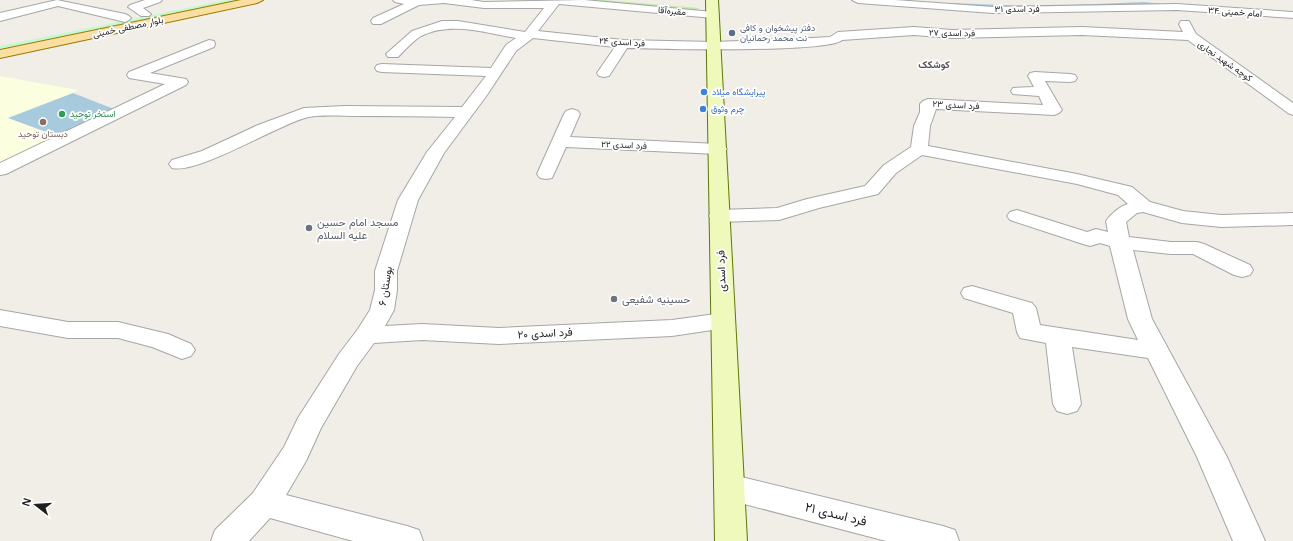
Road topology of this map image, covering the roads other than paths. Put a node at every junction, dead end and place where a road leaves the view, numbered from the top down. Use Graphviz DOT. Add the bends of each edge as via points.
graph roads {
  1 [pos="156,0"];
  2 [pos="216,0"];
  3 [pos="257,0"];
  4 [pos="399,0"];
  5 [pos="630,0"];
  6 [pos="858,0"];
  7 [pos="955,0"];
  8 [pos="1122,0"];
  9 [pos="1143,0"];
  10 [pos="1152,0"];
  11 [pos="418,1"];
  12 [pos="571,1"];
  13 [pos="1002,1"];
  14 [pos="555,4"];
  15 [pos="709,8"];
  16 [pos="1175,8"];
  17 [pos="1293,8"];
  18 [pos="145,14"];
  19 [pos="1293,15"];
  20 [pos="0,17"];
  21 [pos="125,18"];
  22 [pos="377,21"];
  23 [pos="1293,26"];
  24 [pos="528,35"];
  25 [pos="1191,36"];
  26 [pos="0,44"];
  27 [pos="209,44"];
  28 [pos="623,44"];
  29 [pos="714,46"];
  30 [pos="0,54"];
  31 [pos="393,54"];
  32 [pos="382,68"];
  33 [pos="495,72"];
  34 [pos="604,73"];
  35 [pos="1070,78"];
  36 [pos="1018,91"];
  37 [pos="1044,92"];
  38 [pos="1293,110"];
  39 [pos="466,112"];
  40 [pos="572,114"];
  41 [pos="560,142"];
  42 [pos="718,149"];
  43 [pos="919,149"];
  44 [pos="178,164"];
  45 [pos="0,170"];
  46 [pos="546,174"];
  47 [pos="1143,206"];
  48 [pos="720,216"];
  49 [pos="1017,216"];
  50 [pos="1293,219"];
  51 [pos="1120,242"];
  52 [pos="1242,270"];
  53 [pos="972,293"];
  54 [pos="1,319"];
  55 [pos="723,320"];
  56 [pos="367,336"];
  57 [pos="1058,336"];
  58 [pos="182,350"];
  59 [pos="1156,351"];
  60 [pos="1067,404"];
  61 [pos="729,487"];
  62 [pos="264,503"];
  63 [pos="227,541"];
  64 [pos="407,541"];
  65 [pos="731,541"];
  66 [pos="943,541"];
  67 [pos="1249,541"];
  1 -- 18 [label="street" via="134,7"];
  2 -- 18 [label="main road, بلوار مصطفی خمینی"];
  3 -- 30 [label="main road, بلوار مصطفی خمینی"];
  4 -- 11 [label="street, مقبره‌آقا"];
  5 -- 15 [label="street, مقبره‌آقا"];
  6 -- 16 [label="street, فرد اسدی ۳۱" via="993,10"];
  7 -- 13 [label="street, فرد اسدی ۳۱"];
  8 -- 13 [label="street, فرد اسدی ۳۱" via="1051,3"];
  9 -- 10 [label="street"];
  10 -- 16 [label="street, امام خمینی ۳۴"];
  11 -- 14 [label="street, مقبره‌آقا" via="444,0 484,5"];
  11 -- 22 [label="street"];
  12 -- 14 [label="street, مقبره‌آقا"];
  12 -- 15 [label="street, مقبره‌آقا"];
  14 -- 24 [label="street, بوستان ۶"];
  15 -- 29 [label="main road, فرد اسدی"];
  16 -- 17 [label="street, امام خمینی ۳۴"];
  16 -- 19 [label="street, امام خمینی ۳۴"];
  16 -- 23 [label="street"];
  16 -- 25 [label="street, کوچه شهید ‌نجاری"];
  18 -- 21 [label="main road, بلوار مصطفی خمینی"];
  20 -- 21 [label="street" via="58,3"];
  21 -- 26 [label="main road, بلوار مصطفی خمینی"];
  24 -- 28 [label="street, فرد اسدی ۲۴"];
  24 -- 31 [label="street, فرد اسدی ۲۴" via="442,25 416,34"];
  24 -- 33 [label="street, بوستان ۶" via="511,48"];
  25 -- 29 [label="street, فرد اسدی ۲۷" via="1082,31 952,34 914,31 838,36 834,40 812,42"];
  25 -- 38 [label="street, کوچه شهید ‌نجاری"];
  27 -- 45 [label="street" via="134,75 180,82"];
  28 -- 29 [label="street, فرد اسدی ۲۴"];
  28 -- 34 [label="street"];
  29 -- 42 [label="main road, فرد اسدی"];
  32 -- 33 [label="street"];
  33 -- 39 [label="street, بوستان ۶"];
  35 -- 37 [label="street, فرد اسدی ۲۳" via="1035,76"];
  36 -- 37 [label="street"];
  37 -- 43 [label="street, فرد اسدی ۲۳" via="1054,110 928,104"];
  39 -- 44 [label="street" via="304,113 264,128 208,155"];
  39 -- 56 [label="street, بوستان ۶" via="436,152 408,200 386,271 382,310"];
  40 -- 41 [label="street"];
  41 -- 42 [label="street, فرد اسدی ۲۲"];
  41 -- 46 [label="street"];
  42 -- 48 [label="main road, فرد اسدی"];
  43 -- 47 [label="street" via="1077,179 1125,191"];
  43 -- 48 [label="street" via="890,169 871,190 779,214"];
  47 -- 50 [label="street" via="1182,217 1221,221"];
  47 -- 51 [label="street" via="1130,208 1116,221"];
  48 -- 55 [label="main road, فرد اسدی"];
  49 -- 51 [label="street" via="1090,240 1096,235"];
  51 -- 52 [label="street" via="1171,248 1197,248"];
  51 -- 59 [label="street" via="1140,319"];
  53 -- 57 [label="street" via="1024,308 1029,332"];
  54 -- 58 [label="street" via="68,330 118,330 159,340"];
  55 -- 56 [label="street, فرد اسدی ۲۰" via="672,328 499,336 422,332"];
  55 -- 61 [label="main road, فرد اسدی"];
  56 -- 62 [label="street, بوستان ۶" via="348,360 308,426 296,453"];
  57 -- 59 [label="street"];
  57 -- 60 [label="street"];
  59 -- 67 [label="street" via="1212,457"];
  61 -- 65 [label="main road, فرد اسدی"];
  61 -- 66 [label="street, فرد اسدی ۲۱"];
  62 -- 63 [label="street, بوستان ۶"];
  62 -- 64 [label="street"];
}
